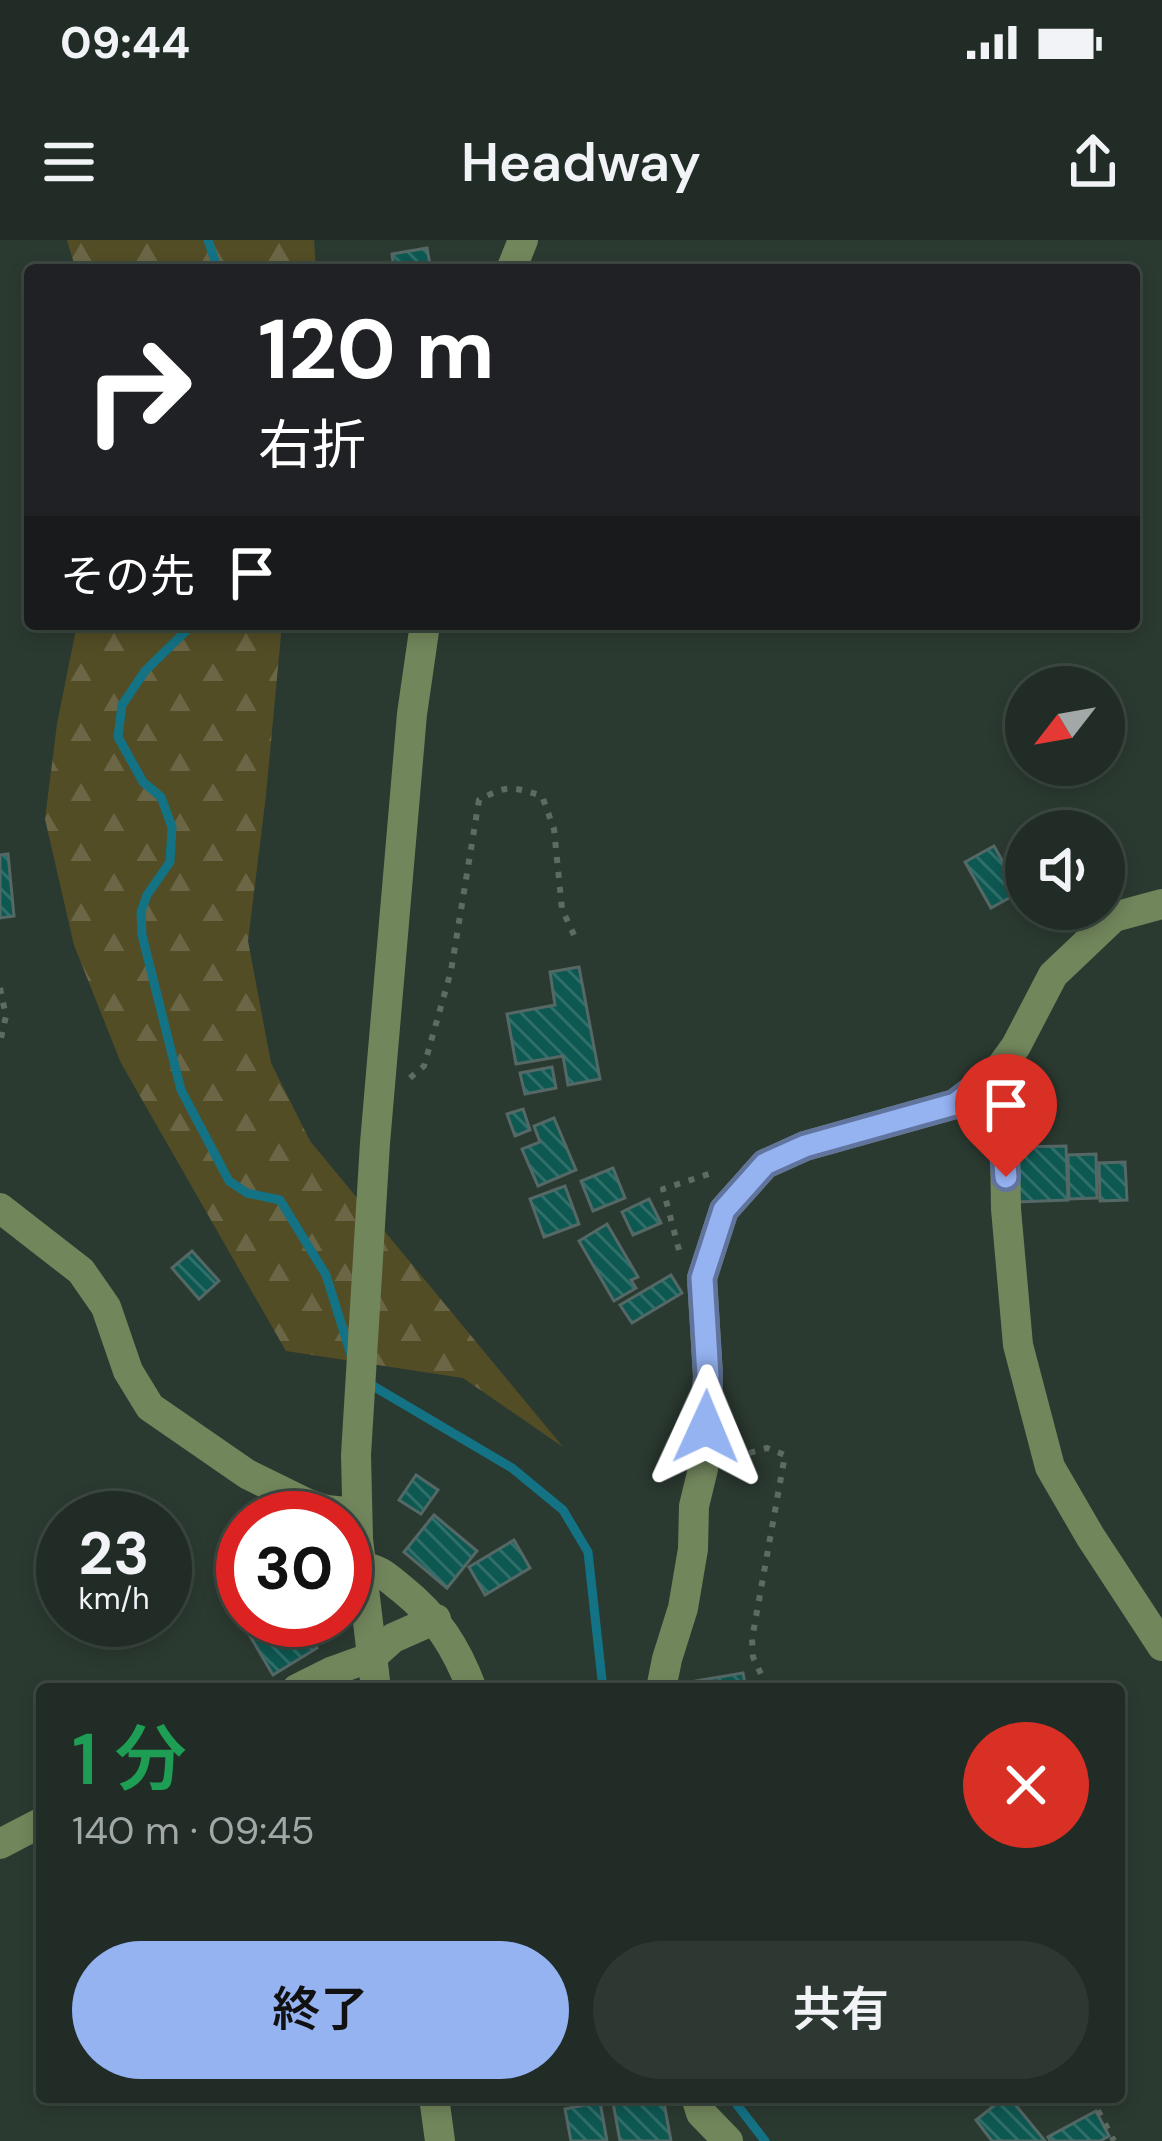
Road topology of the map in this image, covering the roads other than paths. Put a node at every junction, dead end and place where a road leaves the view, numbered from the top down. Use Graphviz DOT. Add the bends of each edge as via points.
graph roads {
  1 [pos="424,630"];
  2 [pos="1162,904"];
  3 [pos="998,1071"];
  4 [pos="0,1208"];
  5 [pos="282,1491"];
  6 [pos="356,1491"];
  7 [pos="372,1568"];
  8 [pos="436,1619"];
  9 [pos="1162,1646"];
  10 [pos="371,1647"];
  11 [pos="372,1657"];
  12 [pos="309,1683"];
  13 [pos="375,1683"];
  14 [pos="470,1683"];
  15 [pos="662,1683"];
  16 [pos="36,1825"];
  17 [pos="0,1844"];
  18 [pos="435,2103"];
  19 [pos="698,2103"];
  20 [pos="440,2141"];
  21 [pos="728,2141"];
  1 -- 6 [label="street" via="375,1143"];
  2 -- 3 [label="street" via="1114,917 1053,975"];
  3 -- 9 [label="street" via="1018,1345 1050,1467"];
  3 -- 15 [label="street" via="955,1104 765,1164 724,1210 702,1278 708,1376 693,1549"];
  4 -- 5 [label="street" via="81,1271 106,1307 150,1407"];
  7 -- 8 [label="street"];
  8 -- 11 [label="street"];
  8 -- 14 [label="street"];
  10 -- 11 [label="street"];
  11 -- 12 [label="street"];
  11 -- 13 [label="street"];
  16 -- 17 [label="street"];
  18 -- 20 [label="street"];
  19 -- 21 [label="street"];
}
